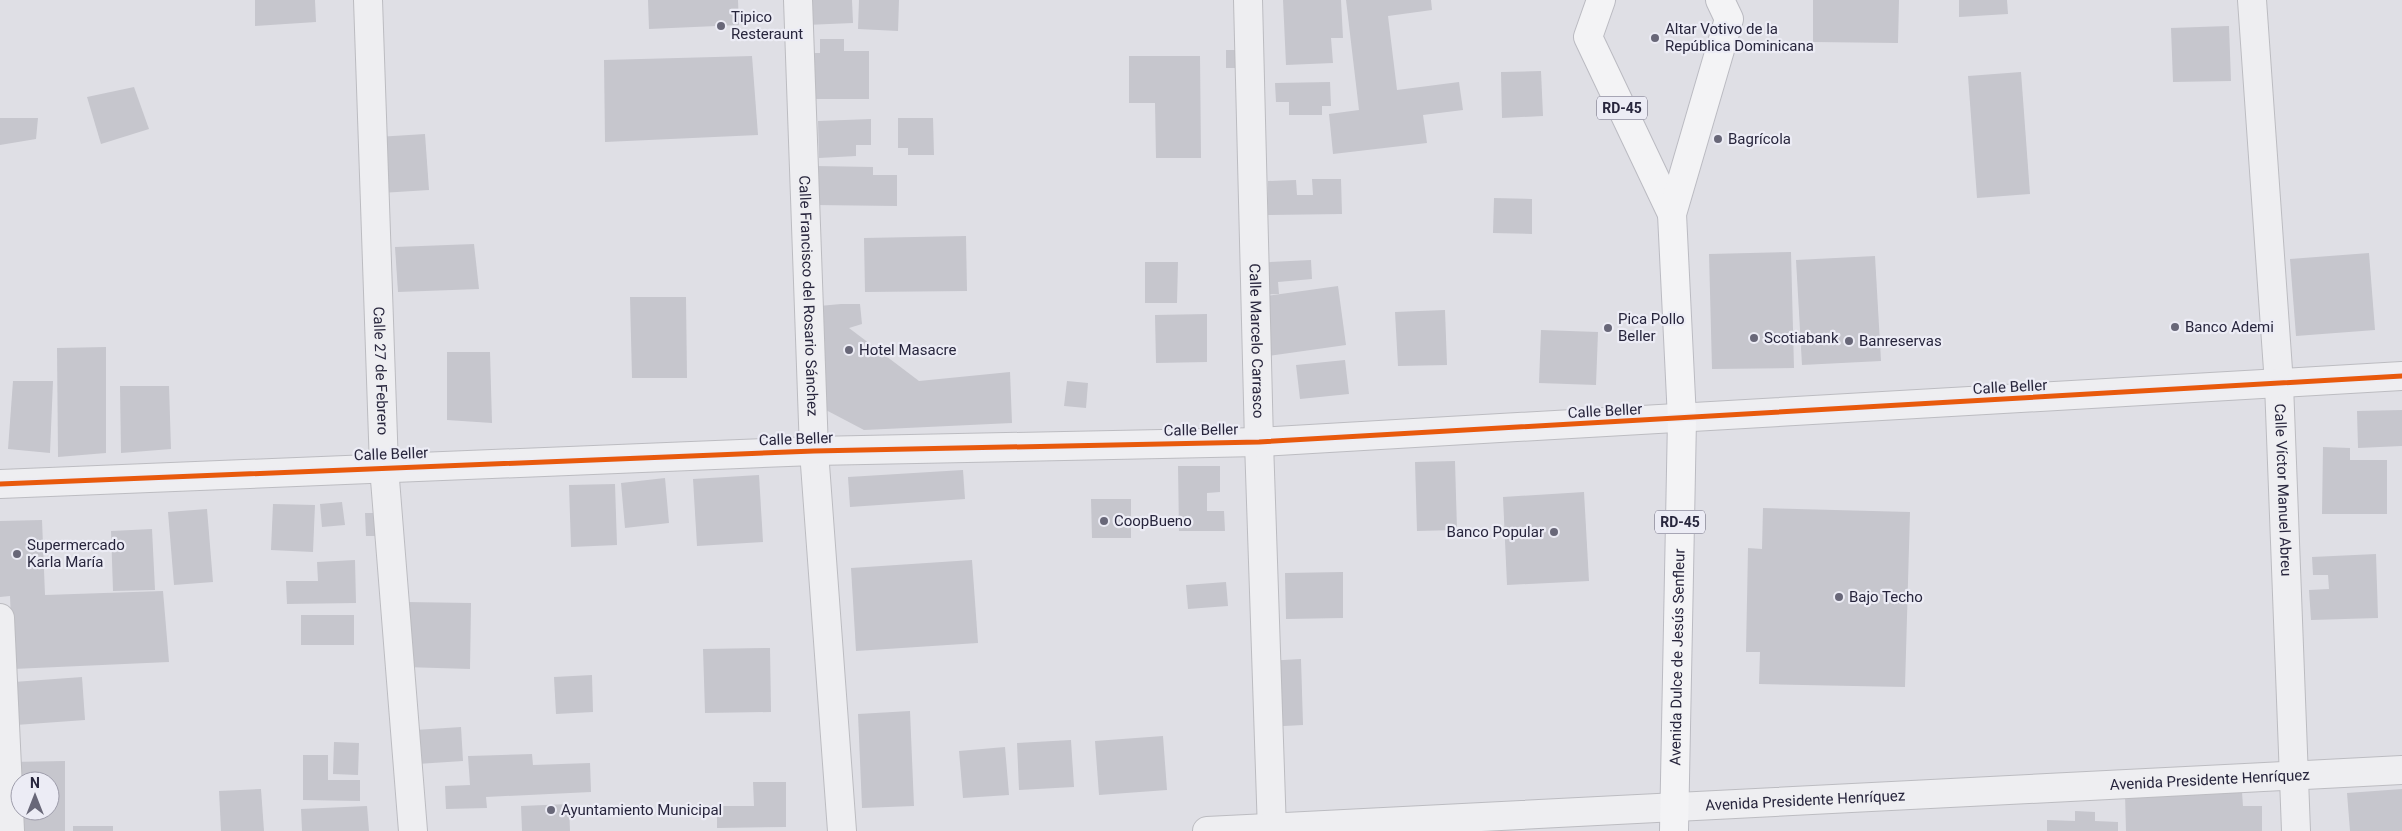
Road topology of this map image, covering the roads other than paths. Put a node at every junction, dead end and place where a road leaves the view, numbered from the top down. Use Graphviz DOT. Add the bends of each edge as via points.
graph roads {
  1 [pos="368,0"];
  2 [pos="798,0"];
  3 [pos="1248,0"];
  4 [pos="1601,0"];
  5 [pos="1720,0"];
  6 [pos="2252,0"];
  7 [pos="1672,214"];
  8 [pos="2402,376"];
  9 [pos="2279,384"];
  10 [pos="1682,419"];
  11 [pos="1259,442"];
  12 [pos="814,451"];
  13 [pos="384,467"];
  14 [pos="0,484"];
  15 [pos="0,618"];
  16 [pos="2402,770"];
  17 [pos="2294,776"];
  18 [pos="1674,820"];
  19 [pos="1272,829"];
  20 [pos="10,831"];
  21 [pos="413,831"];
  22 [pos="842,831"];
  23 [pos="1207,831"];
  24 [pos="2296,831"];
  1 -- 13 [label="street, Calle 27 de Febrero"];
  2 -- 12 [label="street, Calle Francisco del Rosario Sánchez"];
  3 -- 11 [label="street, Calle Marcelo Carrasco"];
  4 -- 7 [label="main road, Avenida Dulce de Jesús Senfleur / RD-45" via="1588,36"];
  5 -- 7 [label="main road, Avenida Dulce de Jesús Senfleur / RD-45" via="1729,19"];
  6 -- 9 [label="street, Calle Víctor Manuel Abreu"];
  7 -- 10 [label="main road, Avenida Dulce de Jesús Senfleur / RD-45"];
  8 -- 9 [label="street, Calle Beller"];
  9 -- 10 [label="street, Calle Beller"];
  9 -- 17 [label="street, Calle Víctor Manuel Abreu"];
  10 -- 11 [label="street, Calle Beller"];
  10 -- 18 [label="main road, Avenida Dulce de Jesús Senfleur / RD-45"];
  11 -- 12 [label="street, Calle Beller"];
  11 -- 19 [label="street, Calle Marcelo Carrasco"];
  12 -- 13 [label="street, Calle Beller"];
  12 -- 22 [label="street, Calle Francisco del Rosario Sánchez"];
  13 -- 14 [label="street, Calle Beller"];
  13 -- 21 [label="street, Calle 27 de Febrero"];
  15 -- 20 [label="street"];
  16 -- 17 [label="street, Avenida Presidente Henríquez"];
  17 -- 18 [label="street, Avenida Presidente Henríquez"];
  17 -- 24 [label="street, Calle Víctor Manuel Abreu"];
  18 -- 19 [label="street, Avenida Presidente Henríquez"];
  19 -- 23 [label="street, Avenida Presidente Henríquez"];
}
